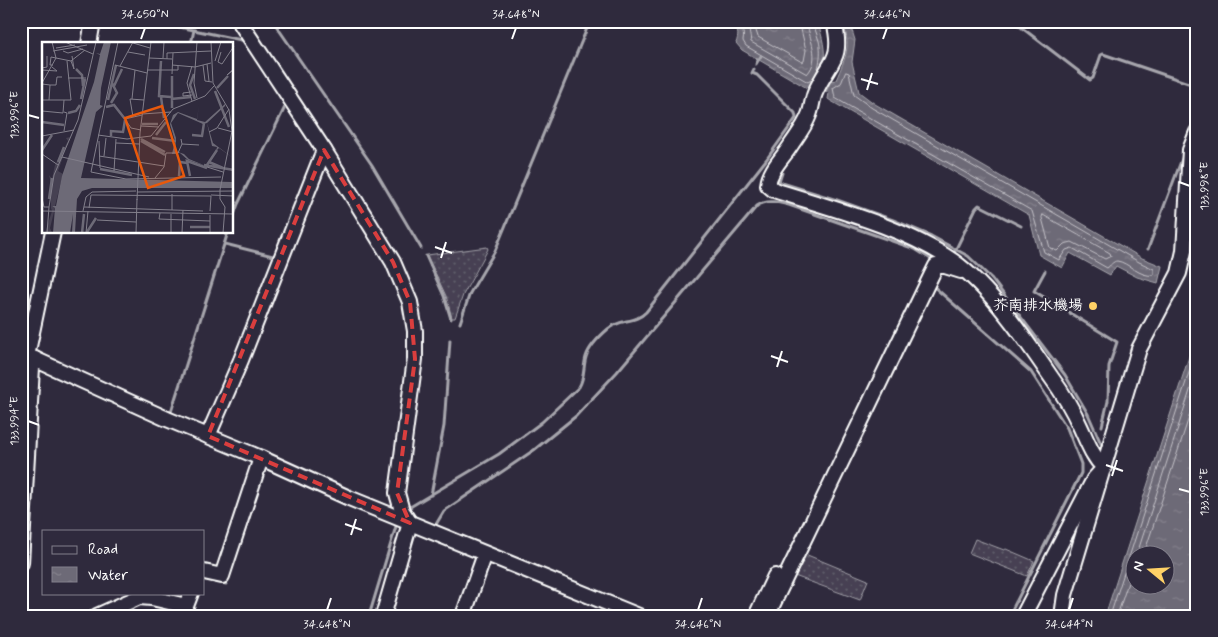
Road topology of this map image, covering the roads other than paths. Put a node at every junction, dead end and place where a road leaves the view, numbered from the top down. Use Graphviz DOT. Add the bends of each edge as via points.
graph roads {
  1 [pos="93,21"];
  2 [pos="240,21"];
  3 [pos="834,21"];
  4 [pos="89,42"];
  5 [pos="1197,132"];
  6 [pos="322,153"];
  7 [pos="53,234"];
  8 [pos="969,274"];
  9 [pos="30,360"];
  10 [pos="208,436"];
  11 [pos="261,458"];
  12 [pos="1104,468"];
  13 [pos="23,512"];
  14 [pos="409,526"];
  15 [pos="790,552"];
  16 [pos="484,557"];
  17 [pos="21,563"];
  18 [pos="205,572"];
  19 [pos="191,594"];
  20 [pos="97,616"];
  21 [pos="382,616"];
  22 [pos="463,616"];
  23 [pos="639,616"];
  24 [pos="756,616"];
  25 [pos="767,616"];
  26 [pos="1023,616"];
  27 [pos="1062,616"];
  1 -- 4 [label="street"];
  2 -- 6 [label="street"];
  3 -- 8 [label="street" via="838,37 834,61 818,88 810,115 771,173 768,185 774,190 915,240"];
  5 -- 12 [label="street" via="1190,150 1184,251 1179,273 1139,349"];
  6 -- 10 [label="street"];
  6 -- 14 [label="street" via="393,262 410,302 415,359 397,493"];
  7 -- 9 [label="street"];
  8 -- 12 [label="street" via="988,293 1050,376 1080,425 1094,459"];
  8 -- 25 [label="street" via="936,266"];
  9 -- 10 [label="street"];
  9 -- 13 [label="street"];
  10 -- 11 [label="street"];
  11 -- 14 [label="street"];
  11 -- 18 [label="street" via="222,576"];
  12 -- 26 [label="street" via="1094,478"];
  12 -- 27 [label="street" via="1065,595"];
  13 -- 17 [label="street"];
  14 -- 16 [label="street"];
  14 -- 21 [label="street"];
  15 -- 24 [label="street"];
  16 -- 22 [label="street"];
  16 -- 23 [label="street"];
  19 -- 20 [label="street" via="186,606 139,597"];
}
